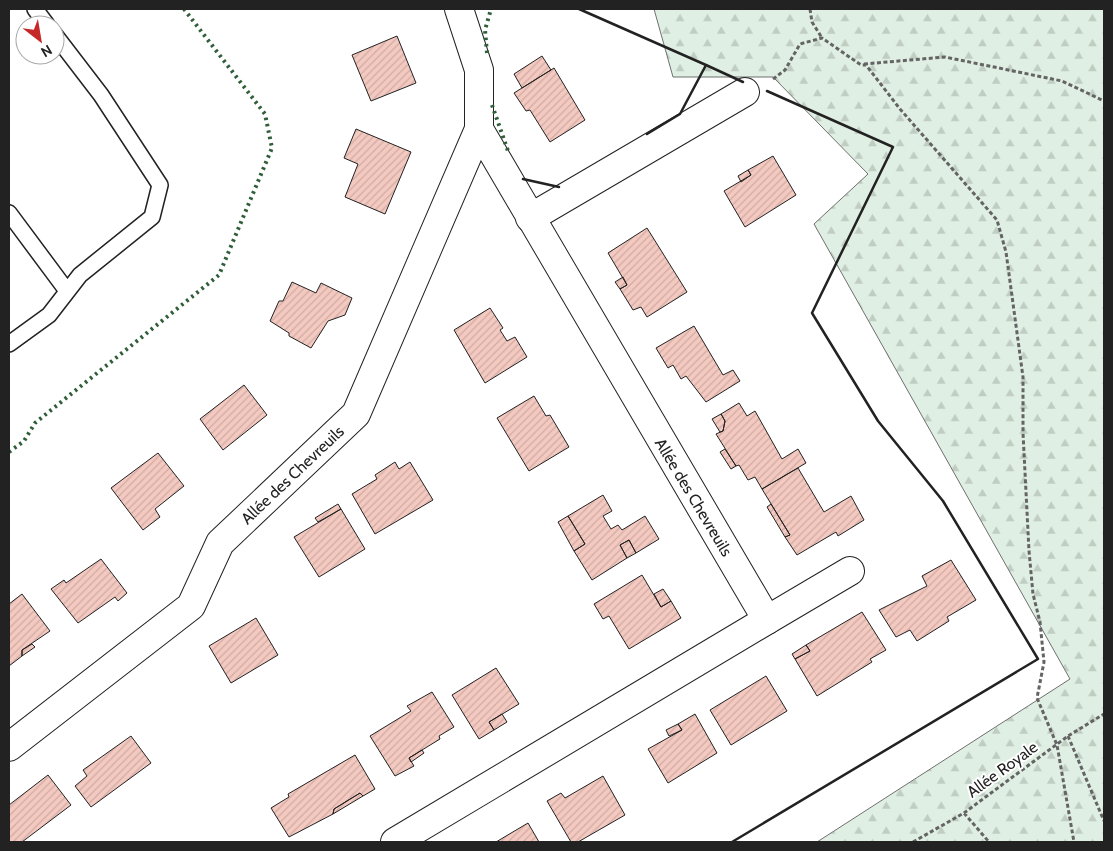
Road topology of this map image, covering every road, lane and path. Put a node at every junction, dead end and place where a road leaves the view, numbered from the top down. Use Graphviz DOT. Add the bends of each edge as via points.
graph roads {
  1 [pos="459,9"];
  2 [pos="810,9"];
  3 [pos="822,38"];
  4 [pos="65,48"];
  5 [pos="861,64"];
  6 [pos="744,93"];
  7 [pos="1104,101"];
  8 [pos="479,129"];
  9 [pos="9,214"];
  10 [pos="530,218"];
  11 [pos="67,291"];
  12 [pos="9,344"];
  13 [pos="850,571"];
  14 [pos="767,620"];
  15 [pos="1104,714"];
  16 [pos="1068,736"];
  17 [pos="1057,745"];
  18 [pos="9,747"];
  19 [pos="964,813"];
  20 [pos="1104,821"];
  21 [pos="395,842"];
  22 [pos="913,842"];
  23 [pos="989,842"];
  24 [pos="1074,842"];
  1 -- 8 [label="street, Allée des Chevreuils" via="479,70"];
  2 -- 3 [label="path" via="812,22"];
  3 -- 5 [label="path"];
  3 -- 6 [label="path" via="800,44 785,70 747,98"];
  4 -- 11 [label="lane" via="101,95 160,185 152,217 80,276"];
  5 -- 7 [label="path" via="945,57 1062,82"];
  5 -- 17 [label="path" via="866,64 900,110 997,220 1006,252 1023,377 1029,551 1044,662 1037,698"];
  6 -- 10 [label="street"];
  8 -- 10 [label="street, Allée des Chevreuils"];
  8 -- 18 [label="street, Allée des Chevreuils" via="356,414 220,542 191,606"];
  9 -- 11 [label="lane"];
  10 -- 14 [label="street, Allée des Chevreuils"];
  11 -- 12 [label="lane" via="49,315"];
  13 -- 14 [label="street"];
  14 -- 21 [label="street"];
  15 -- 16 [label="path, Allée Royale"];
  16 -- 17 [label="path, Allée Royale"];
  16 -- 20 [label="path"];
  17 -- 19 [label="path, Allée Royale"];
  17 -- 24 [label="path"];
  19 -- 22 [label="path, Allée Royale"];
  19 -- 23 [label="path"];
}
